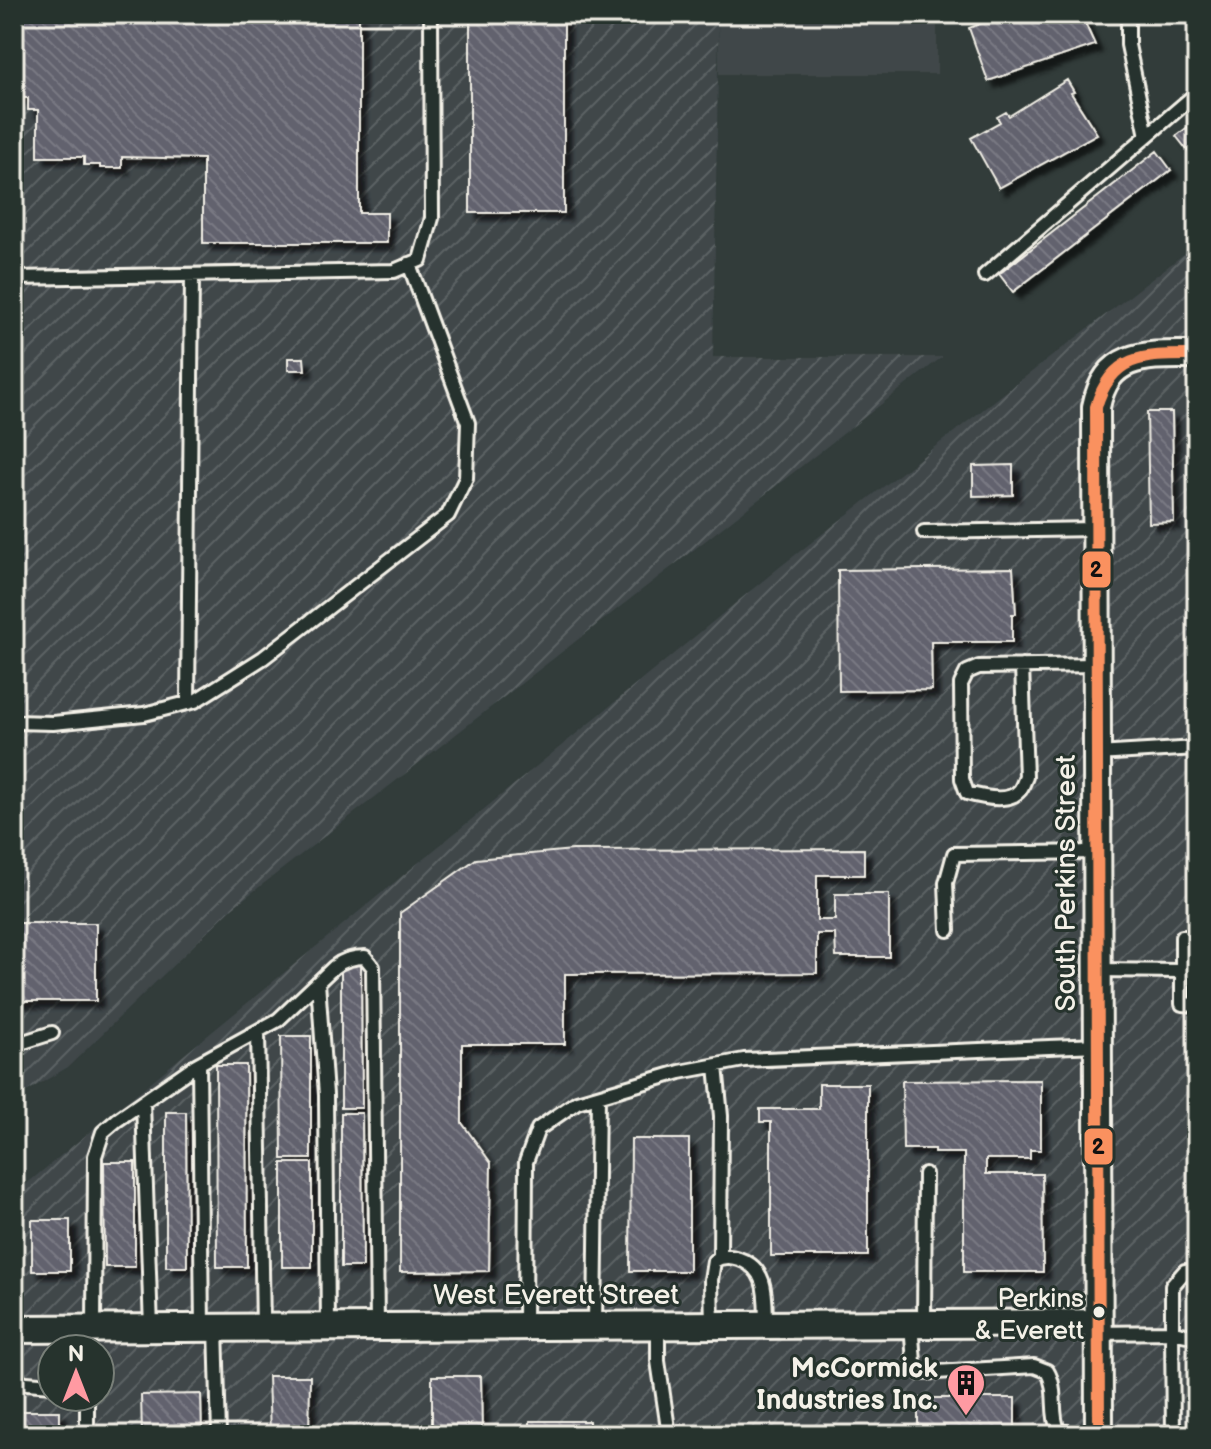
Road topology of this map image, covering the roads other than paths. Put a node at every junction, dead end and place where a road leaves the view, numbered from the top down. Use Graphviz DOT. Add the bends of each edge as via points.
graph roads {
  1 [pos="431,14"];
  2 [pos="1128,14"];
  3 [pos="1197,93"];
  4 [pos="1147,136"];
  5 [pos="409,264"];
  6 [pos="985,275"];
  7 [pos="192,276"];
  8 [pos="14,278"];
  9 [pos="1197,355"];
  10 [pos="1096,529"];
  11 [pos="924,532"];
  12 [pos="1096,665"];
  13 [pos="1022,666"];
  14 [pos="188,703"];
  15 [pos="14,722"];
  16 [pos="1197,748"];
  17 [pos="1097,754"];
  18 [pos="1097,852"];
  19 [pos="948,930"];
  20 [pos="1197,937"];
  21 [pos="1097,970"];
  22 [pos="1181,971"];
  23 [pos="318,982"];
  24 [pos="1197,1005"];
  25 [pos="258,1031"];
  26 [pos="52,1033"];
  27 [pos="14,1045"];
  28 [pos="1098,1045"];
  29 [pos="199,1064"];
  30 [pos="716,1066"];
  31 [pos="598,1096"];
  32 [pos="143,1103"];
  33 [pos="925,1174"];
  34 [pos="720,1257"];
  35 [pos="1197,1271"];
  36 [pos="766,1324"];
  37 [pos="918,1324"];
  38 [pos="595,1325"];
  39 [pos="658,1325"];
  40 [pos="712,1325"];
  41 [pos="377,1326"];
  42 [pos="525,1326"];
  43 [pos="209,1327"];
  44 [pos="263,1327"];
  45 [pos="328,1327"];
  46 [pos="94,1328"];
  47 [pos="151,1328"];
  48 [pos="1098,1328"];
  49 [pos="14,1329"];
  50 [pos="1172,1332"];
  51 [pos="1197,1337"];
  52 [pos="14,1382"];
  53 [pos="36,1384"];
  54 [pos="87,1413"];
  55 [pos="1099,1434"];
  56 [pos="87,1435"];
  57 [pos="219,1435"];
  58 [pos="669,1435"];
  59 [pos="1173,1435"];
  1 -- 5 [label="lane" via="432,218 420,260"];
  2 -- 4 [label="lane" via="1128,45"];
  3 -- 4 [label="lane"];
  4 -- 6 [label="lane"];
  5 -- 7 [label="lane" via="394,271"];
  5 -- 14 [label="lane" via="468,423 466,478 448,515 263,658"];
  7 -- 8 [label="lane"];
  7 -- 14 [label="lane"];
  9 -- 10 [label="street, South Perkins Street" via="1144,356 1123,362 1108,376 1096,407"];
  10 -- 11 [label="lane"];
  10 -- 12 [label="street, South Perkins Street"];
  12 -- 13 [label="lane"];
  12 -- 17 [label="street, South Perkins Street"];
  13 -- 13 [label="lane" via="979,667 967,672 961,684 962,779 967,793 1009,797 1026,777"];
  14 -- 15 [label="lane" via="144,714"];
  16 -- 17 [label="lane"];
  17 -- 18 [label="street, South Perkins Street"];
  18 -- 19 [label="lane" via="954,854 946,883"];
  18 -- 21 [label="street, South Perkins Street"];
  20 -- 22 [label="lane" via="1182,937"];
  21 -- 22 [label="lane"];
  21 -- 28 [label="street, South Perkins Street"];
  22 -- 24 [label="lane" via="1182,1004"];
  23 -- 25 [label="lane" via="278,1020"];
  23 -- 41 [label="lane" via="342,961 365,957 373,967"];
  23 -- 45 [label="lane" via="326,1095"];
  25 -- 29 [label="lane"];
  25 -- 44 [label="lane"];
  26 -- 27 [label="lane"];
  28 -- 30 [label="lane" via="744,1060"];
  28 -- 48 [label="street, South Perkins Street"];
  29 -- 32 [label="lane"];
  29 -- 43 [label="lane"];
  30 -- 31 [label="lane"];
  30 -- 34 [label="lane"];
  31 -- 38 [label="lane"];
  31 -- 42 [label="lane" via="577,1102 538,1129 526,1162"];
  32 -- 46 [label="lane" via="103,1132 95,1156"];
  32 -- 47 [label="lane"];
  33 -- 37 [label="lane"];
  34 -- 36 [label="lane" via="753,1265 765,1282"];
  34 -- 40 [label="lane" via="714,1261 711,1280"];
  35 -- 50 [label="lane" via="1185,1271 1172,1286"];
  36 -- 37 [label="street, West Everett Street"];
  36 -- 40 [label="street, West Everett Street"];
  37 -- 48 [label="street, West Everett Street"];
  37 -- 55 [label="lane" via="914,1362 920,1373 1034,1366 1047,1371 1053,1381 1058,1430"];
  38 -- 39 [label="street, West Everett Street"];
  38 -- 42 [label="street, West Everett Street"];
  39 -- 40 [label="street, West Everett Street"];
  39 -- 58 [label="lane"];
  41 -- 42 [label="street, West Everett Street"];
  41 -- 45 [label="street, West Everett Street"];
  43 -- 44 [label="street, West Everett Street"];
  43 -- 47 [label="street, West Everett Street"];
  43 -- 57 [label="lane"];
  44 -- 45 [label="street, West Everett Street"];
  46 -- 47 [label="street, West Everett Street"];
  46 -- 49 [label="street, West Everett Street"];
  48 -- 50 [label="lane"];
  48 -- 55 [label="street, South Perkins Street"];
  50 -- 51 [label="lane"];
  50 -- 59 [label="lane"];
  52 -- 53 [label="lane"];
  54 -- 56 [label="lane"];
}
